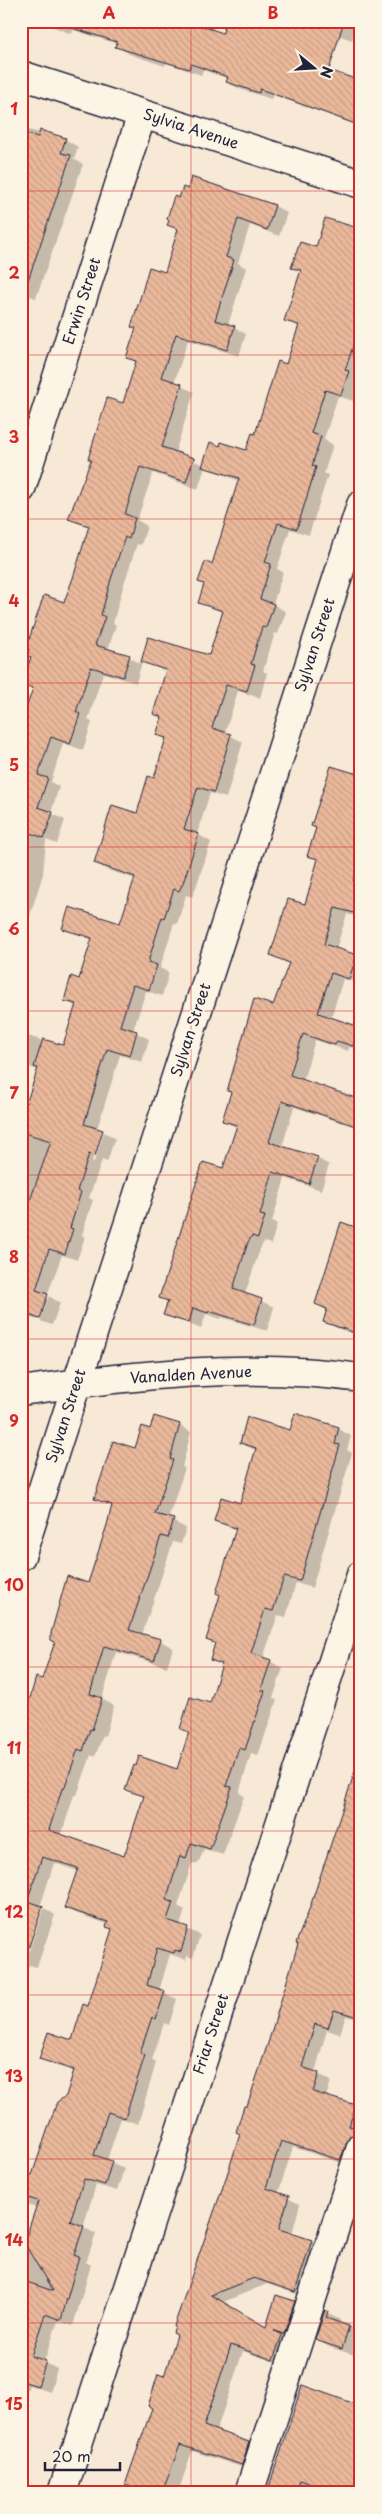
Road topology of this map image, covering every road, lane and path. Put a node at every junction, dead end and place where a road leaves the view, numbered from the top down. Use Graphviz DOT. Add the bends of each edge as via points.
graph roads {
  1 [pos="21,75"];
  2 [pos="142,114"];
  3 [pos="361,184"];
  4 [pos="21,489"];
  5 [pos="361,505"];
  6 [pos="361,1378"];
  7 [pos="76,1383"];
  8 [pos="21,1391"];
  9 [pos="21,1556"];
  10 [pos="361,1575"];
  11 [pos="361,2147"];
  12 [pos="62,2493"];
  13 [pos="249,2493"];
  1 -- 2 [label="street, Sylvia Avenue"];
  2 -- 3 [label="street, Sylvia Avenue"];
  2 -- 4 [label="street, Erwin Street"];
  5 -- 7 [label="street, Sylvan Street"];
  6 -- 7 [label="street, Vanalden Avenue" via="321,1372 214,1372"];
  7 -- 8 [label="street, Vanalden Avenue"];
  7 -- 9 [label="street, Sylvan Street"];
  10 -- 12 [label="street, Friar Street"];
  11 -- 13 [label="street"];
}
